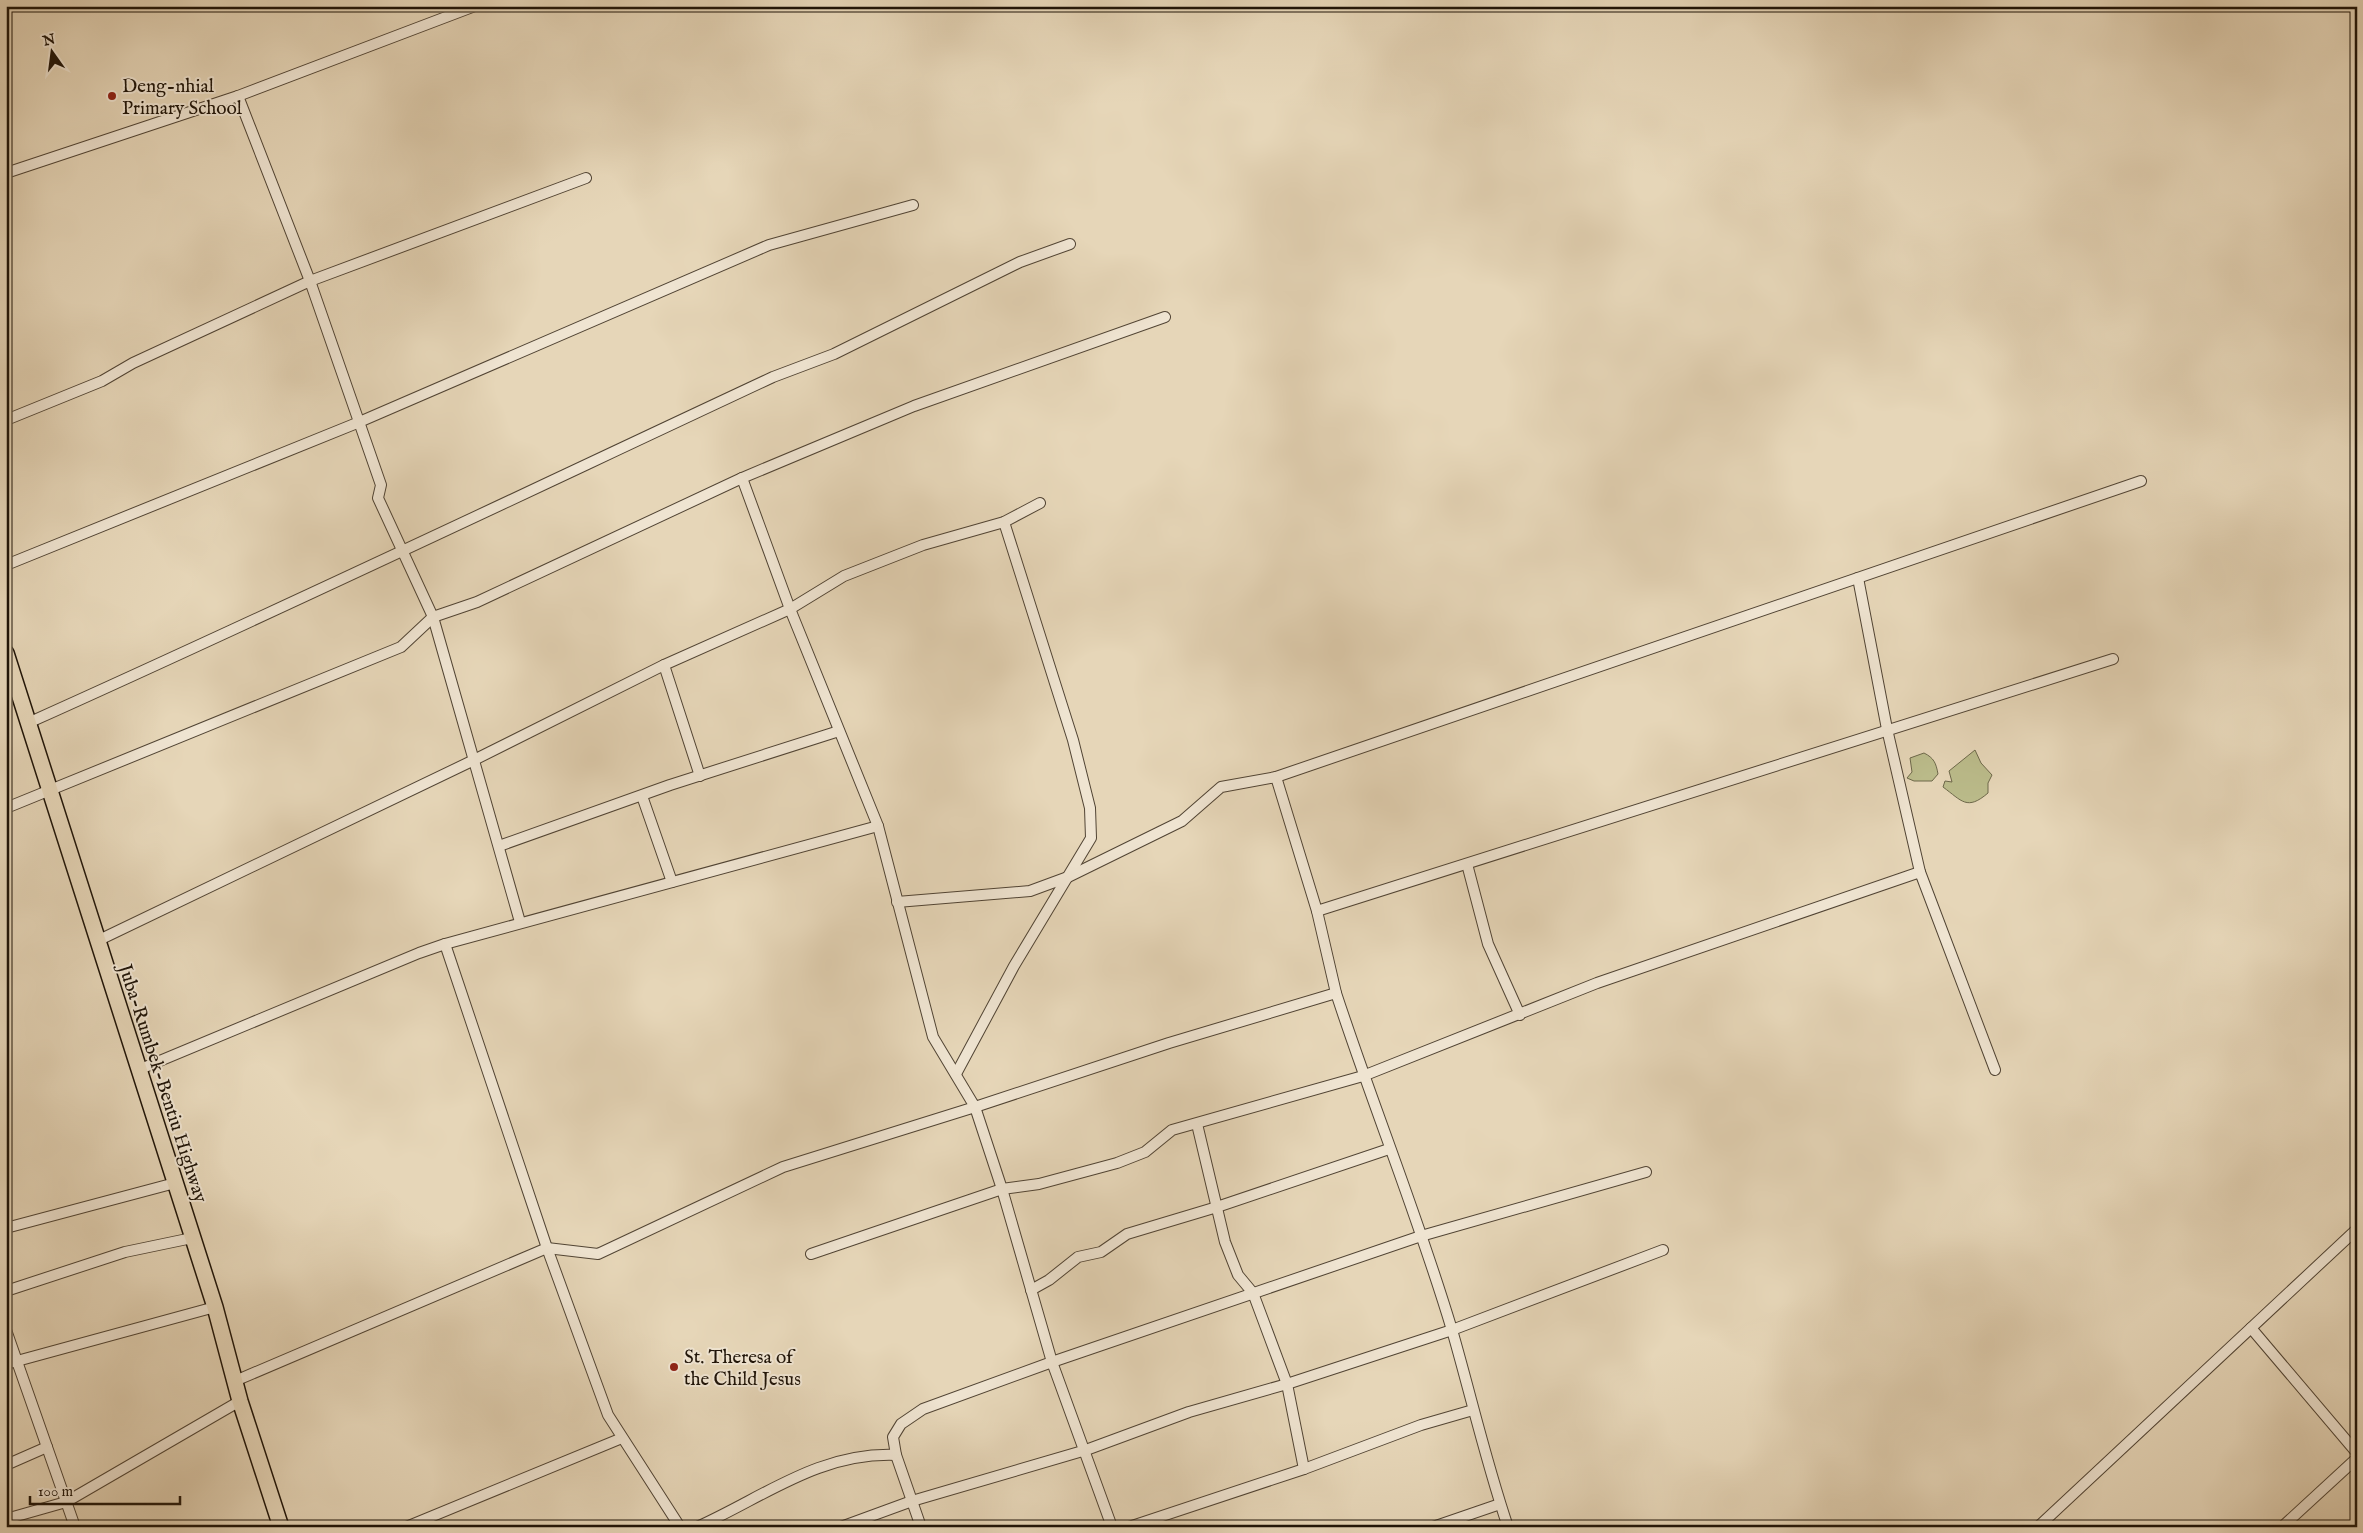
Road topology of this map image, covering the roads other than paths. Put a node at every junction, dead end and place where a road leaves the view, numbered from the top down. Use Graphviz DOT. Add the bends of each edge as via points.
graph roads {
  1 [pos="475,6"];
  2 [pos="238,96"];
  3 [pos="6,173"];
  4 [pos="586,178"];
  5 [pos="914,205"];
  6 [pos="1070,244"];
  7 [pos="310,281"];
  8 [pos="1165,318"];
  9 [pos="6,420"];
  10 [pos="357,423"];
  11 [pos="742,478"];
  12 [pos="2141,481"];
  13 [pos="1040,503"];
  14 [pos="1004,522"];
  15 [pos="401,550"];
  16 [pos="6,565"];
  17 [pos="1858,578"];
  18 [pos="790,609"];
  19 [pos="433,617"];
  20 [pos="6,653"];
  21 [pos="2113,659"];
  22 [pos="664,664"];
  23 [pos="28,723"];
  24 [pos="1887,729"];
  25 [pos="839,731"];
  26 [pos="474,760"];
  27 [pos="700,776"];
  28 [pos="1276,777"];
  29 [pos="48,790"];
  30 [pos="642,796"];
  31 [pos="6,808"];
  32 [pos="878,826"];
  33 [pos="499,846"];
  34 [pos="1467,864"];
  35 [pos="1920,872"];
  36 [pos="1068,877"];
  37 [pos="672,882"];
  38 [pos="897,902"];
  39 [pos="1317,911"];
  40 [pos="520,922"];
  41 [pos="98,941"];
  42 [pos="445,944"];
  43 [pos="1336,993"];
  44 [pos="1520,1015"];
  45 [pos="138,1070"];
  46 [pos="1995,1070"];
  47 [pos="956,1074"];
  48 [pos="1363,1076"];
  49 [pos="976,1107"];
  50 [pos="1197,1124"];
  51 [pos="1389,1149"];
  52 [pos="1646,1172"];
  53 [pos="175,1183"];
  54 [pos="1002,1189"];
  55 [pos="1216,1207"];
  56 [pos="6,1228"];
  57 [pos="2357,1229"];
  58 [pos="1422,1236"];
  59 [pos="192,1238"];
  60 [pos="547,1248"];
  61 [pos="1663,1250"];
  62 [pos="811,1254"];
  63 [pos="1031,1290"];
  64 [pos="6,1291"];
  65 [pos="1254,1293"];
  66 [pos="215,1307"];
  67 [pos="2251,1328"];
  68 [pos="6,1330"];
  69 [pos="1452,1330"];
  70 [pos="18,1361"];
  71 [pos="1052,1362"];
  72 [pos="6,1364"];
  73 [pos="235,1381"];
  74 [pos="1287,1384"];
  75 [pos="240,1401"];
  76 [pos="1473,1410"];
  77 [pos="622,1438"];
  78 [pos="47,1447"];
  79 [pos="1086,1450"];
  80 [pos="2357,1453"];
  81 [pos="896,1455"];
  82 [pos="2357,1458"];
  83 [pos="6,1465"];
  84 [pos="1304,1469"];
  85 [pos="912,1501"];
  86 [pos="66,1502"];
  87 [pos="1500,1504"];
  88 [pos="6,1519"];
  89 [pos="75,1527"];
  90 [pos="281,1527"];
  91 [pos="406,1527"];
  92 [pos="680,1527"];
  93 [pos="697,1527"];
  94 [pos="841,1527"];
  95 [pos="921,1527"];
  96 [pos="1112,1527"];
  97 [pos="1129,1527"];
  98 [pos="1433,1527"];
  99 [pos="1508,1527"];
  100 [pos="2038,1527"];
  101 [pos="2282,1527"];
  1 -- 2 [label="street"];
  2 -- 3 [label="street"];
  2 -- 7 [label="street"];
  4 -- 7 [label="street"];
  5 -- 10 [label="street" via="769,245"];
  6 -- 15 [label="street" via="1020,262 834,354 773,377"];
  7 -- 9 [label="street" via="133,363 102,381"];
  7 -- 10 [label="street"];
  8 -- 11 [label="street" via="914,406"];
  10 -- 15 [label="street" via="381,485 378,498"];
  10 -- 16 [label="street"];
  11 -- 18 [label="street"];
  11 -- 19 [label="street" via="477,602"];
  12 -- 17 [label="street"];
  13 -- 14 [label="street"];
  14 -- 18 [label="street" via="923,545 844,576"];
  14 -- 36 [label="street" via="1073,740 1090,808 1091,838"];
  15 -- 19 [label="street"];
  15 -- 23 [label="street" via="210,642"];
  17 -- 24 [label="street"];
  17 -- 28 [label="street"];
  18 -- 22 [label="street"];
  18 -- 25 [label="street"];
  19 -- 26 [label="street"];
  19 -- 29 [label="street" via="401,647"];
  20 -- 23 [label="main road, Juba-Rumbek-Bentiu Highway"];
  21 -- 24 [label="street"];
  22 -- 26 [label="street"];
  22 -- 27 [label="street"];
  23 -- 29 [label="main road, Juba-Rumbek-Bentiu Highway"];
  24 -- 34 [label="street"];
  24 -- 35 [label="street"];
  25 -- 27 [label="street"];
  25 -- 32 [label="street"];
  26 -- 33 [label="street"];
  26 -- 41 [label="street"];
  27 -- 30 [label="street"];
  28 -- 36 [label="street" via="1221,788 1182,821"];
  28 -- 39 [label="street"];
  29 -- 31 [label="street"];
  29 -- 41 [label="main road, Juba-Rumbek-Bentiu Highway"];
  30 -- 33 [label="street"];
  30 -- 37 [label="street"];
  32 -- 37 [label="street"];
  32 -- 38 [label="street"];
  33 -- 40 [label="street"];
  34 -- 39 [label="street"];
  34 -- 44 [label="street" via="1488,944"];
  35 -- 44 [label="street" via="1596,983"];
  35 -- 46 [label="street"];
  36 -- 38 [label="street" via="1030,891"];
  36 -- 47 [label="street" via="1014,966"];
  37 -- 40 [label="street"];
  38 -- 47 [label="street" via="933,1037"];
  39 -- 43 [label="street"];
  40 -- 42 [label="street"];
  41 -- 45 [label="main road, Juba-Rumbek-Bentiu Highway"];
  42 -- 45 [label="street"];
  42 -- 60 [label="street"];
  43 -- 48 [label="street"];
  43 -- 49 [label="street" via="1169,1043"];
  44 -- 48 [label="street"];
  45 -- 53 [label="main road, Juba-Rumbek-Bentiu Highway"];
  47 -- 49 [label="street"];
  48 -- 50 [label="street"];
  48 -- 51 [label="street"];
  49 -- 54 [label="street"];
  49 -- 60 [label="street" via="783,1167 598,1254"];
  50 -- 54 [label="street" via="1172,1130 1145,1152 1117,1163 1039,1184"];
  50 -- 55 [label="street"];
  51 -- 55 [label="street"];
  51 -- 58 [label="street"];
  52 -- 58 [label="street"];
  53 -- 56 [label="street"];
  53 -- 59 [label="main road, Juba-Rumbek-Bentiu Highway"];
  54 -- 62 [label="street"];
  54 -- 63 [label="street"];
  55 -- 63 [label="street" via="1127,1234 1101,1252 1078,1257"];
  55 -- 65 [label="street" via="1238,1275"];
  57 -- 67 [label="street"];
  58 -- 65 [label="street"];
  58 -- 69 [label="street"];
  59 -- 64 [label="street" via="124,1252"];
  59 -- 66 [label="main road, Juba-Rumbek-Bentiu Highway"];
  60 -- 73 [label="street"];
  60 -- 77 [label="street" via="608,1415"];
  61 -- 69 [label="street"];
  63 -- 71 [label="street"];
  65 -- 71 [label="street"];
  65 -- 74 [label="street"];
  66 -- 70 [label="street"];
  66 -- 73 [label="main road, Juba-Rumbek-Bentiu Highway"];
  67 -- 80 [label="street"];
  67 -- 100 [label="street"];
  68 -- 70 [label="street"];
  69 -- 74 [label="street"];
  69 -- 76 [label="street"];
  70 -- 72 [label="street"];
  70 -- 78 [label="street"];
  71 -- 79 [label="street"];
  71 -- 81 [label="street" via="923,1410 901,1424 893,1437"];
  73 -- 75 [label="main road, Juba-Rumbek-Bentiu Highway"];
  74 -- 79 [label="street" via="1189,1412"];
  74 -- 84 [label="street"];
  75 -- 86 [label="street"];
  75 -- 90 [label="main road, Juba-Rumbek-Bentiu Highway"];
  76 -- 84 [label="street" via="1421,1425"];
  76 -- 87 [label="street"];
  77 -- 91 [label="street"];
  77 -- 92 [label="street"];
  78 -- 83 [label="street"];
  78 -- 86 [label="street"];
  79 -- 85 [label="street"];
  79 -- 96 [label="street"];
  81 -- 85 [label="street"];
  81 -- 93 [label="street" via="871,1454 816,1468"];
  82 -- 101 [label="street"];
  84 -- 97 [label="street"];
  85 -- 94 [label="street"];
  85 -- 95 [label="street"];
  86 -- 88 [label="street"];
  86 -- 89 [label="street"];
  87 -- 98 [label="street"];
  87 -- 99 [label="street"];
}
